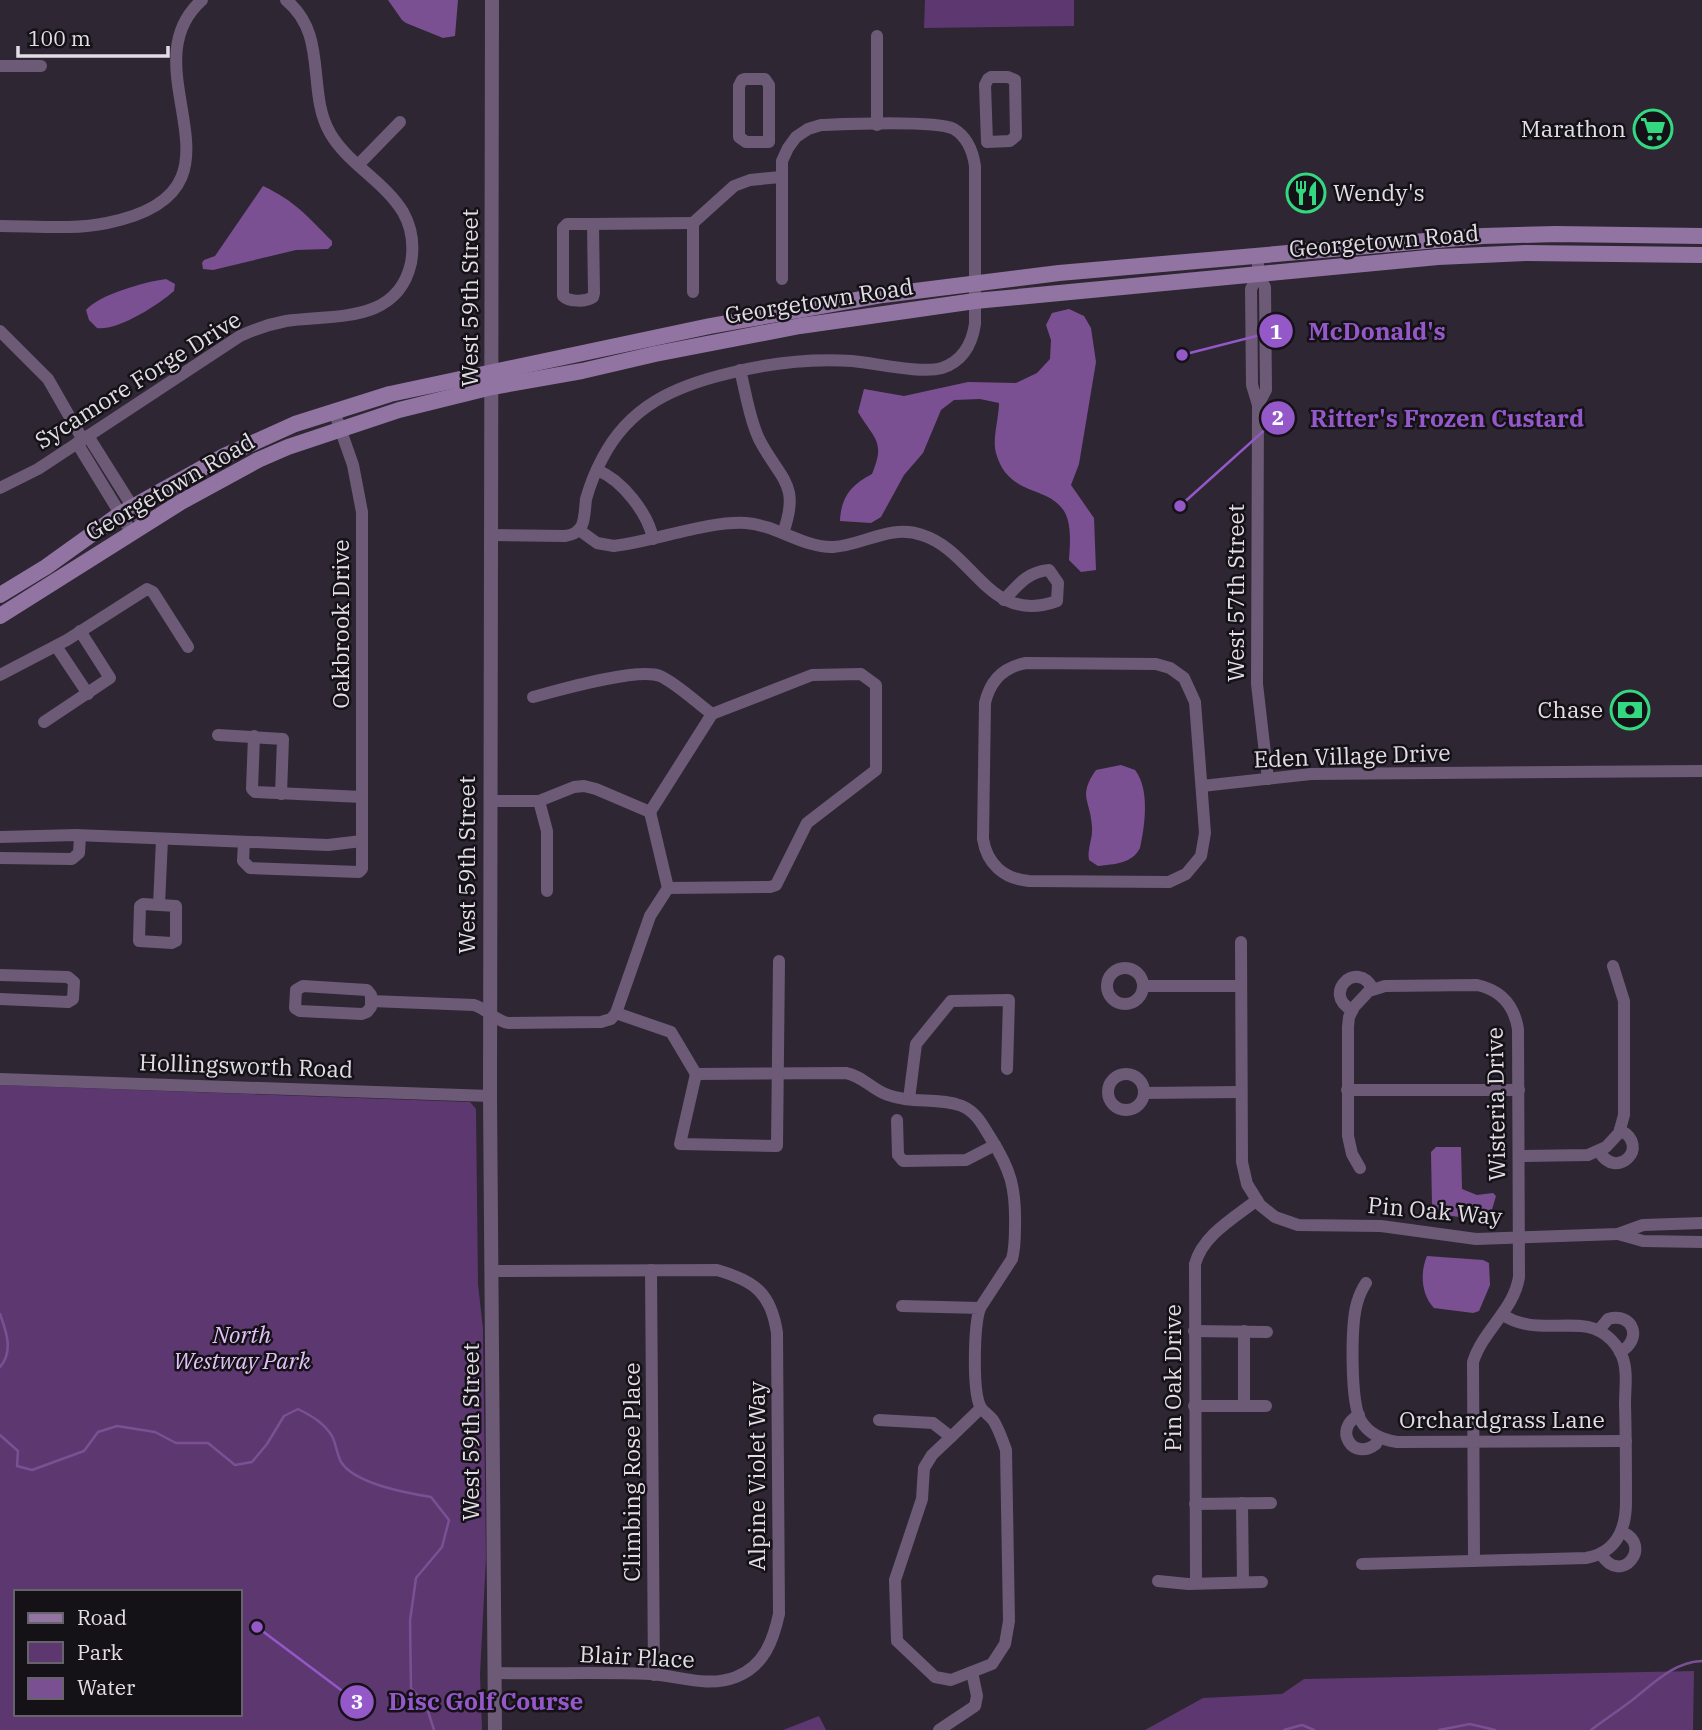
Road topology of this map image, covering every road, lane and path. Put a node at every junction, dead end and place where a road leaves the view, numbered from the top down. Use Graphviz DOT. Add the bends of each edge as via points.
graph roads {
  1 [pos="202,0"];
  2 [pos="286,0"];
  3 [pos="492,0"];
  4 [pos="877,36"];
  5 [pos="0,66"];
  6 [pos="41,66"];
  7 [pos="400,122"];
  8 [pos="877,125"];
  9 [pos="769,142"];
  10 [pos="987,142"];
  11 [pos="970,149"];
  12 [pos="786,151"];
  13 [pos="358,164"];
  14 [pos="782,177"];
  15 [pos="692,223"];
  16 [pos="593,224"];
  17 [pos="0,226"];
  18 [pos="1702,236"];
  19 [pos="1702,255"];
  20 [pos="1258,257"];
  21 [pos="1258,274"];
  22 [pos="782,279"];
  23 [pos="975,282"];
  24 [pos="693,292"];
  25 [pos="975,301"];
  26 [pos="0,331"];
  27 [pos="740,370"];
  28 [pos="492,379"];
  29 [pos="334,411"];
  30 [pos="341,429"];
  31 [pos="83,440"];
  32 [pos="597,470"];
  33 [pos="0,488"];
  34 [pos="127,511"];
  35 [pos="138,529"];
  36 [pos="579,530"];
  37 [pos="783,533"];
  38 [pos="491,535"];
  39 [pos="653,539"];
  40 [pos="0,595"];
  41 [pos="1004,600"];
  42 [pos="0,616"];
  43 [pos="80,631"];
  44 [pos="56,646"];
  45 [pos="188,647"];
  46 [pos="0,676"];
  47 [pos="88,694"];
  48 [pos="533,697"];
  49 [pos="712,713"];
  50 [pos="44,722"];
  51 [pos="218,734"];
  52 [pos="254,736"];
  53 [pos="1702,771"];
  54 [pos="1268,779"];
  55 [pos="1202,786"];
  56 [pos="281,794"];
  57 [pos="362,797"];
  58 [pos="490,801"];
  59 [pos="539,801"];
  60 [pos="650,812"];
  61 [pos="80,836"];
  62 [pos="0,837"];
  63 [pos="162,839"];
  64 [pos="362,841"];
  65 [pos="244,842"];
  66 [pos="0,858"];
  67 [pos="668,888"];
  68 [pos="547,891"];
  69 [pos="159,905"];
  70 [pos="1241,942"];
  71 [pos="779,961"];
  72 [pos="1613,966"];
  73 [pos="0,975"];
  74 [pos="1143,986"];
  75 [pos="1240,986"];
  76 [pos="1373,989"];
  77 [pos="0,999"];
  78 [pos="371,1001"];
  79 [pos="1352,1010"];
  80 [pos="616,1013"];
  81 [pos="490,1014"];
  82 [pos="1007,1069"];
  83 [pos="778,1073"];
  84 [pos="696,1074"];
  85 [pos="0,1079"];
  86 [pos="1347,1090"];
  87 [pos="1519,1090"];
  88 [pos="1240,1092"];
  89 [pos="1144,1093"];
  90 [pos="490,1096"];
  91 [pos="909,1099"];
  92 [pos="897,1120"];
  93 [pos="1620,1130"];
  94 [pos="995,1145"];
  95 [pos="1599,1151"];
  96 [pos="1519,1156"];
  97 [pos="1360,1168"];
  98 [pos="1257,1200"];
  99 [pos="1702,1223"];
  100 [pos="1618,1234"];
  101 [pos="1519,1239"];
  102 [pos="1702,1242"];
  103 [pos="651,1270"];
  104 [pos="493,1271"];
  105 [pos="1366,1283"];
  106 [pos="902,1306"];
  107 [pos="980,1308"];
  108 [pos="1502,1314"];
  109 [pos="1599,1330"];
  110 [pos="1194,1331"];
  111 [pos="1244,1331"];
  112 [pos="1267,1332"];
  113 [pos="1620,1352"];
  114 [pos="1194,1406"];
  115 [pos="1244,1406"];
  116 [pos="1266,1406"];
  117 [pos="981,1408"];
  118 [pos="1359,1415"];
  119 [pos="879,1420"];
  120 [pos="951,1437"];
  121 [pos="1379,1437"];
  122 [pos="1473,1441"];
  123 [pos="1626,1441"];
  124 [pos="1242,1503"];
  125 [pos="1271,1503"];
  126 [pos="1195,1504"];
  127 [pos="1622,1532"];
  128 [pos="1601,1554"];
  129 [pos="1474,1561"];
  130 [pos="1362,1564"];
  131 [pos="1158,1581"];
  132 [pos="1243,1582"];
  133 [pos="1262,1582"];
  134 [pos="1196,1583"];
  135 [pos="768,1651"];
  136 [pos="972,1672"];
  137 [pos="495,1673"];
  138 [pos="654,1675"];
  139 [pos="495,1730"];
  140 [pos="939,1730"];
  1 -- 17 [label="street" via="184,21 176,48 187,153 172,192 150,210 107,223"];
  2 -- 13 [label="street, Sycamore Forge Drive" via="300,14 310,35 327,126"];
  3 -- 28 [label="street, West 59th Street"];
  4 -- 8 [label="street"];
  5 -- 6 [label="street"];
  7 -- 13 [label="street"];
  8 -- 11 [label="street" via="942,125 958,132"];
  8 -- 12 [label="street" via="812,127 796,137"];
  9 -- 9 [label="street" via="769,85 762,78 743,79 739,86 739,136 746,142"];
  9 -- 12 [label="street"];
  10 -- 10 [label="street" via="986,82 991,77 1011,78 1016,136 1010,141"];
  10 -- 11 [label="street"];
  11 -- 23 [label="street" via="975,166"];
  12 -- 14 [label="street"];
  13 -- 31 [label="street, Sycamore Forge Drive" via="398,205 412,234 410,267 400,288 362,314 284,321 240,336"];
  14 -- 15 [label="street" via="734,186"];
  14 -- 22 [label="street"];
  15 -- 16 [label="street"];
  15 -- 24 [label="street"];
  16 -- 16 [label="street" via="563,228 564,296 568,300 588,300 594,295"];
  18 -- 20 [label="main road, Georgetown Road" via="1483,236"];
  19 -- 21 [label="main road, Georgetown Road" via="1526,253"];
  20 -- 21 [label="street, West 57th Street"];
  20 -- 23 [label="main road, Georgetown Road"];
  21 -- 25 [label="main road, Georgetown Road"];
  21 -- 54 [label="street, West 57th Street" via="1265,287 1266,390 1258,405 1257,684"];
  23 -- 25 [label="street"];
  23 -- 28 [label="main road, Georgetown Road" via="774,313"];
  25 -- 27 [label="street" via="971,343 959,358 942,368 818,360"];
  25 -- 28 [label="main road, Georgetown Road" via="800,326 582,371"];
  26 -- 31 [label="street" via="48,379"];
  27 -- 32 [label="street" via="693,382 655,400 624,427"];
  27 -- 37 [label="street" via="753,424 790,495 791,511"];
  28 -- 29 [label="main road, Georgetown Road" via="390,394"];
  28 -- 30 [label="main road, Georgetown Road"];
  28 -- 38 [label="street, West 59th Street"];
  29 -- 30 [label="street, Oakbrook Drive"];
  29 -- 34 [label="main road, Georgetown Road" via="251,443"];
  30 -- 35 [label="main road, Georgetown Road" via="258,460"];
  30 -- 57 [label="street, Oakbrook Drive" via="362,512"];
  31 -- 33 [label="street, Sycamore Forge Drive"];
  31 -- 34 [label="street"];
  32 -- 36 [label="street"];
  32 -- 39 [label="street" via="612,477 644,514"];
  34 -- 35 [label="street"];
  34 -- 40 [label="main road, Georgetown Road"];
  35 -- 42 [label="main road, Georgetown Road"];
  36 -- 38 [label="street" via="565,536"];
  36 -- 39 [label="street" via="593,541 610,545"];
  37 -- 39 [label="street" via="732,523"];
  37 -- 41 [label="street" via="830,547 891,532 920,534 945,547"];
  38 -- 58 [label="street, West 59th Street"];
  43 -- 44 [label="street"];
  43 -- 45 [label="street" via="149,589"];
  43 -- 47 [label="street" via="110,676"];
  44 -- 46 [label="street"];
  44 -- 47 [label="street"];
  47 -- 50 [label="street"];
  48 -- 49 [label="street" via="642,673 663,677"];
  49 -- 60 [label="street"];
  49 -- 67 [label="street" via="816,674 861,674 876,685 876,770 807,823 776,885"];
  51 -- 52 [label="street"];
  52 -- 56 [label="street" via="252,789"];
  52 -- 56 [label="street" via="283,739"];
  53 -- 54 [label="street, Eden Village Drive" via="1311,774"];
  54 -- 55 [label="street, Eden Village Drive"];
  55 -- 55 [label="street" via="1196,707 1188,684 1178,673 1156,664 1026,663 1004,671 994,681 986,699 983,839 994,866 1005,875 1029,881 1159,883 1178,879 1193,868 1204,847"];
  56 -- 57 [label="street"];
  57 -- 64 [label="street, Oakbrook Drive"];
  58 -- 59 [label="street"];
  58 -- 81 [label="street, West 59th Street"];
  59 -- 60 [label="street" via="586,787"];
  59 -- 68 [label="street" via="547,831"];
  60 -- 67 [label="street"];
  61 -- 62 [label="street"];
  61 -- 63 [label="street"];
  61 -- 66 [label="street" via="79,853 72,859"];
  63 -- 65 [label="street"];
  63 -- 69 [label="street"];
  64 -- 65 [label="street" via="328,845"];
  64 -- 65 [label="street, Oakbrook Drive" via="359,872 248,867 243,861"];
  67 -- 80 [label="street" via="650,915"];
  70 -- 75 [label="street"];
  71 -- 83 [label="street"];
  72 -- 93 [label="street" via="1624,1001"];
  73 -- 77 [label="street" via="68,977 74,982 73,999 68,1002"];
  74 -- 75 [label="street"];
  75 -- 88 [label="street"];
  76 -- 79 [label="street"];
  76 -- 79 [label="street" via="1360,977 1344,983 1340,996"];
  76 -- 87 [label="street, Wisteria Drive" via="1477,985 1499,993 1514,1011 1518,1029"];
  78 -- 78 [label="street" via="370,1010 364,1013 301,1011 295,1007 294,995 303,986 363,989 370,992"];
  78 -- 81 [label="street" via="472,1005"];
  79 -- 86 [label="street"];
  80 -- 81 [label="street" via="603,1022 522,1023 501,1021"];
  80 -- 84 [label="street" via="671,1032"];
  81 -- 90 [label="street, West 59th Street"];
  82 -- 91 [label="street" via="1009,1000 951,1000 916,1044"];
  83 -- 84 [label="street"];
  83 -- 84 [label="street" via="778,1144 680,1144"];
  83 -- 91 [label="street" via="846,1073 886,1095"];
  85 -- 90 [label="street, Hollingsworth Road"];
  86 -- 87 [label="street"];
  86 -- 97 [label="street" via="1349,1145"];
  87 -- 96 [label="street, Wisteria Drive"];
  88 -- 89 [label="street"];
  88 -- 98 [label="street" via="1243,1171"];
  90 -- 104 [label="street, West 59th Street"];
  91 -- 94 [label="street" via="965,1108 978,1117"];
  92 -- 94 [label="street" via="898,1155 903,1161 966,1160"];
  93 -- 95 [label="street"];
  93 -- 95 [label="street" via="1633,1142 1628,1158 1614,1163"];
  94 -- 107 [label="street" via="1014,1185 1015,1245 1012,1260"];
  95 -- 96 [label="street" via="1578,1156"];
  96 -- 101 [label="street, Wisteria Drive"];
  98 -- 101 [label="street, Pin Oak Way" via="1275,1217 1298,1225 1381,1226 1464,1238"];
  98 -- 110 [label="street, Pin Oak Drive" via="1211,1236 1198,1253"];
  99 -- 100 [label="street, Pin Oak Way" via="1643,1226"];
  100 -- 101 [label="street, Pin Oak Way"];
  100 -- 102 [label="street, Pin Oak Way" via="1643,1241"];
  101 -- 108 [label="street, Wisteria Drive" via="1518,1282"];
  103 -- 104 [label="street"];
  103 -- 135 [label="street, Alpine Violet Way" via="717,1270 747,1280 768,1300 774,1317 779,1614"];
  103 -- 138 [label="street, Climbing Rose Place"];
  104 -- 137 [label="street, West 59th Street"];
  105 -- 118 [label="street" via="1354,1315 1354,1396"];
  106 -- 107 [label="street"];
  107 -- 117 [label="street" via="975,1335"];
  108 -- 109 [label="street" via="1529,1325"];
  108 -- 122 [label="street, Wisteria Drive" via="1473,1362"];
  109 -- 113 [label="street"];
  109 -- 113 [label="street" via="1608,1319 1626,1320 1634,1338"];
  110 -- 111 [label="street"];
  110 -- 114 [label="street, Pin Oak Drive"];
  111 -- 112 [label="street"];
  111 -- 115 [label="street"];
  113 -- 123 [label="street" via="1625,1371"];
  114 -- 115 [label="street"];
  114 -- 126 [label="street, Pin Oak Drive"];
  115 -- 116 [label="street"];
  117 -- 120 [label="street"];
  117 -- 136 [label="street" via="1000,1432 1006,1455 1009,1621 998,1657 990,1666"];
  118 -- 121 [label="street, Orchardgrass Lane"];
  118 -- 121 [label="street, Orchardgrass Lane" via="1350,1420 1345,1433 1348,1442 1357,1449 1370,1448"];
  119 -- 120 [label="street" via="933,1423"];
  120 -- 136 [label="street" via="925,1466 922,1499 895,1580 895,1633 898,1643 936,1677 949,1680"];
  121 -- 122 [label="street, Orchardgrass Lane" via="1397,1442"];
  122 -- 123 [label="street, Orchardgrass Lane"];
  122 -- 129 [label="street, Wisteria Drive"];
  123 -- 127 [label="street" via="1626,1521"];
  124 -- 125 [label="street"];
  124 -- 126 [label="street"];
  124 -- 132 [label="street"];
  126 -- 134 [label="street, Pin Oak Drive"];
  127 -- 128 [label="street"];
  127 -- 128 [label="street" via="1635,1546 1629,1563 1611,1565"];
  128 -- 129 [label="street"];
  129 -- 130 [label="street"];
  131 -- 134 [label="street"];
  132 -- 133 [label="street"];
  132 -- 134 [label="street"];
  135 -- 138 [label="street, Blair Place" via="736,1677 698,1681"];
  136 -- 140 [label="street" via="975,1706"];
  137 -- 138 [label="street, Blair Place"];
  137 -- 139 [label="street, West 59th Street"];
}
